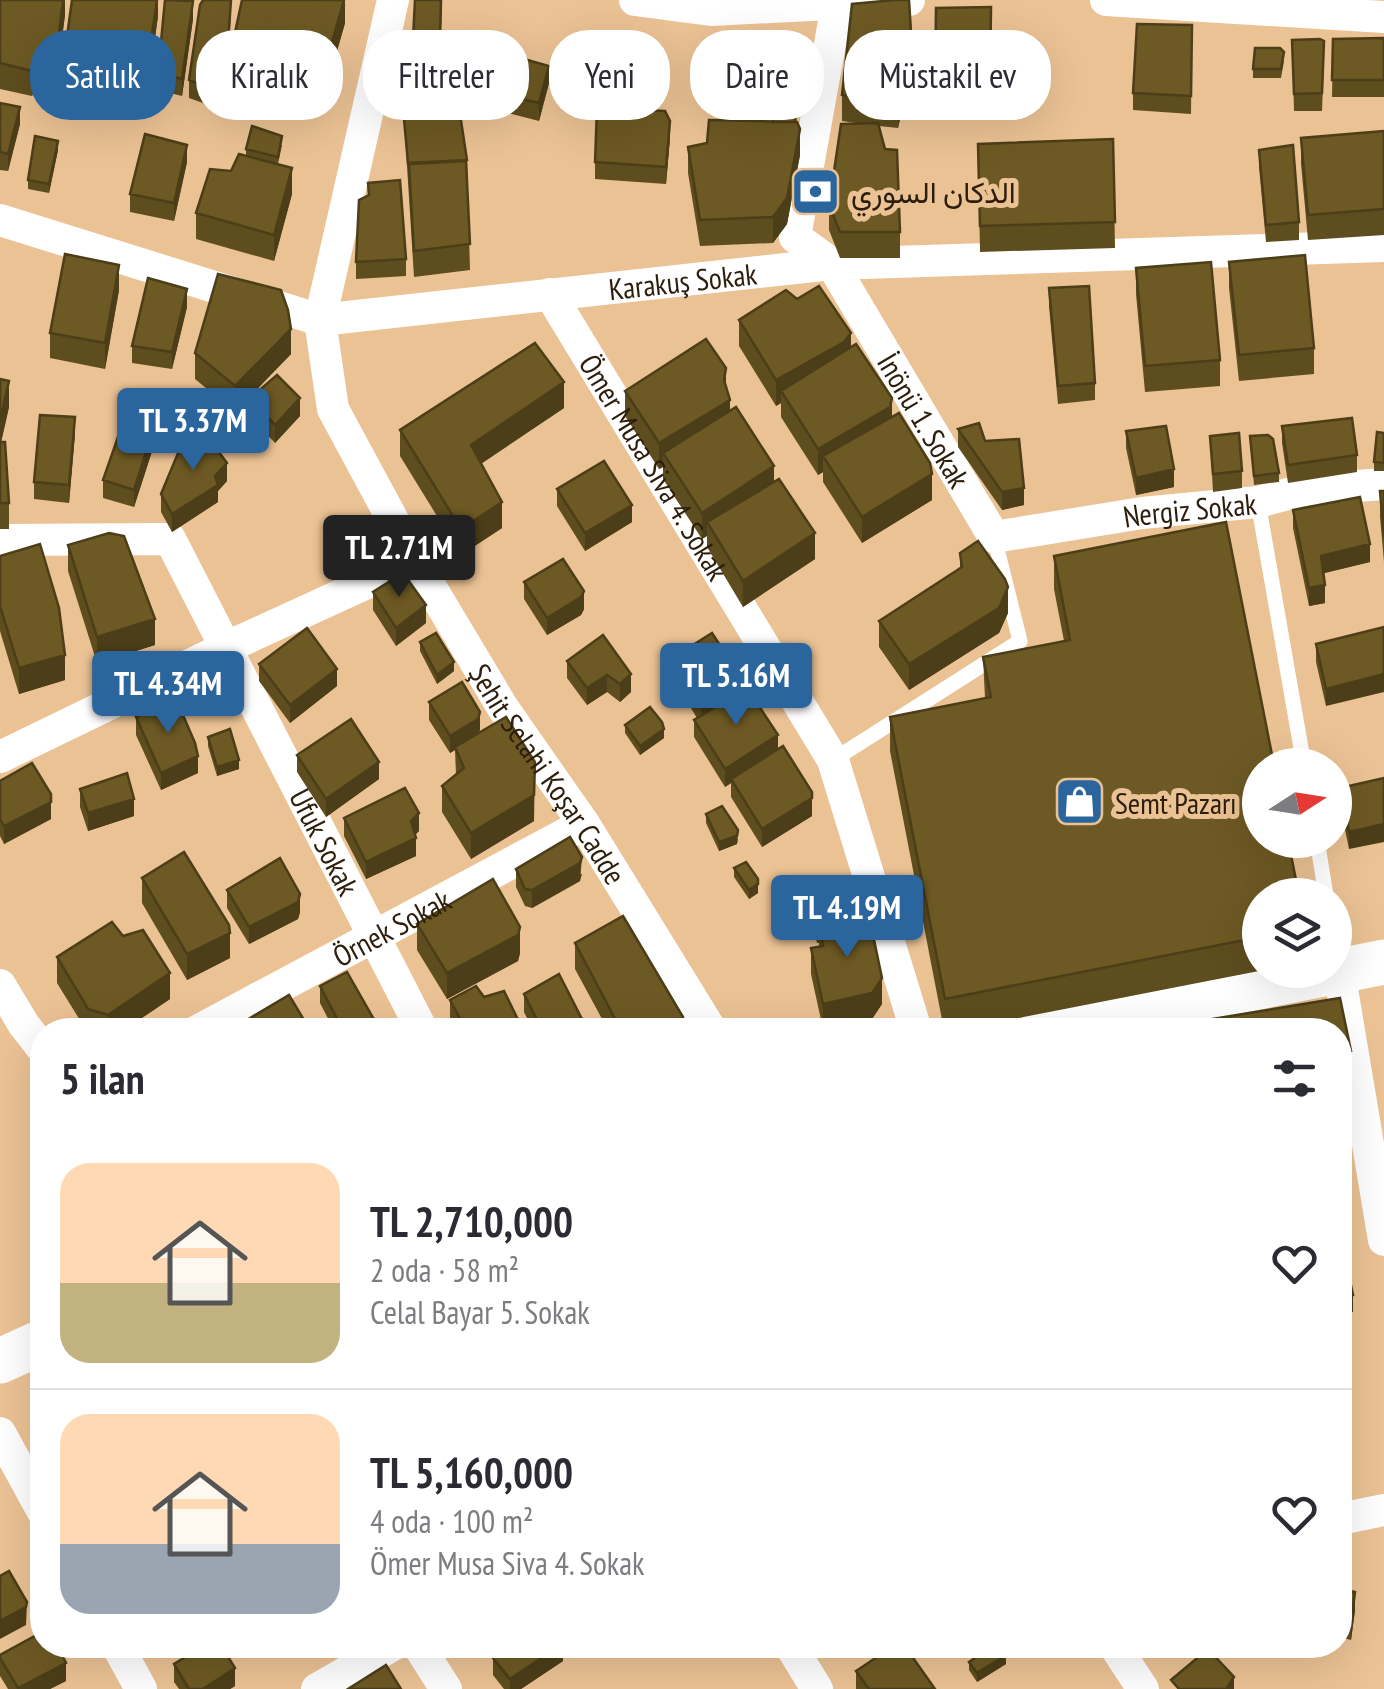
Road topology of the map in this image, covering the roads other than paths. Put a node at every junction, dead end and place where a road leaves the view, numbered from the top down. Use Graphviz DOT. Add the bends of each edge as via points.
graph roads {
  1 [pos="394,0"];
  2 [pos="634,0"];
  3 [pos="908,0"];
  4 [pos="1106,0"];
  5 [pos="838,1"];
  6 [pos="1384,17"];
  7 [pos="0,220"];
  8 [pos="1384,246"];
  9 [pos="832,264"];
  10 [pos="550,294"];
  11 [pos="320,320"];
  12 [pos="1384,484"];
  13 [pos="1258,502"];
  14 [pos="994,537"];
  15 [pos="0,540"];
  16 [pos="415,561"];
  17 [pos="225,648"];
  18 [pos="1301,748"];
  19 [pos="0,757"];
  20 [pos="833,760"];
  21 [pos="584,824"];
  22 [pos="373,938"];
  23 [pos="1384,962"];
  24 [pos="1352,963"];
  25 [pos="0,985"];
  26 [pos="1242,985"];
  27 [pos="1342,988"];
  28 [pos="222,1018"];
  29 [pos="416,1018"];
  30 [pos="704,1018"];
  31 [pos="912,1018"];
  32 [pos="1095,1018"];
  33 [pos="1347,1018"];
  34 [pos="22,1036"];
  35 [pos="1352,1048"];
  36 [pos="1384,1240"];
  37 [pos="30,1347"];
  38 [pos="0,1360"];
  39 [pos="0,1433"];
  40 [pos="30,1488"];
  41 [pos="1384,1510"];
  42 [pos="1352,1517"];
  43 [pos="123,1658"];
  44 [pos="371,1658"];
  45 [pos="426,1658"];
  46 [pos="798,1658"];
  47 [pos="1123,1658"];
  48 [pos="141,1689"];
  49 [pos="317,1689"];
  50 [pos="446,1689"];
  51 [pos="817,1689"];
  52 [pos="1143,1689"];
  1 -- 11 [label="street, Şehit Selahi Koşar Cadde"];
  2 -- 5 [label="street" via="711,10"];
  3 -- 5 [label="street"];
  4 -- 6 [label="street"];
  5 -- 9 [label="street, İnönü 1. Sokak" via="795,237"];
  7 -- 11 [label="street, Karakuş Sokak"];
  8 -- 9 [label="street, Karakuş Sokak"];
  9 -- 10 [label="street, Karakuş Sokak"];
  9 -- 14 [label="street, İnönü 1. Sokak"];
  10 -- 11 [label="street, Karakuş Sokak"];
  10 -- 20 [label="street, Ömer Musa Siva 4. Sokak"];
  11 -- 16 [label="street, Şehit Selahi Koşar Cadde" via="333,409"];
  12 -- 13 [label="street, Nergiz Sokak" via="1303,490"];
  13 -- 14 [label="street, Nergiz Sokak"];
  13 -- 18 [label="lane"];
  14 -- 20 [label="lane, İnönü 1. Sokak" via="1020,641"];
  15 -- 17 [label="street, Ufuk Sokak" via="170,539"];
  16 -- 17 [label="street"];
  16 -- 21 [label="street, Şehit Selahi Koşar Cadde" via="503,708"];
  17 -- 19 [label="street"];
  17 -- 22 [label="street, Ufuk Sokak"];
  20 -- 31 [label="street, Ömer Musa Siva 4. Sokak"];
  21 -- 22 [label="street, Örnek Sokak"];
  21 -- 30 [label="street, Şehit Selahi Koşar Cadde"];
  22 -- 28 [label="street, Örnek Sokak"];
  22 -- 29 [label="street, Ufuk Sokak"];
  23 -- 24 [label="main road"];
  25 -- 34 [label="street"];
  26 -- 32 [label="main road"];
  27 -- 33 [label="street"];
  35 -- 36 [label="street"];
  37 -- 38 [label="main road"];
  39 -- 40 [label="street"];
  41 -- 42 [label="street"];
  43 -- 48 [label="street"];
  44 -- 49 [label="street"];
  45 -- 50 [label="street"];
  46 -- 51 [label="street"];
  47 -- 52 [label="street"];
}
